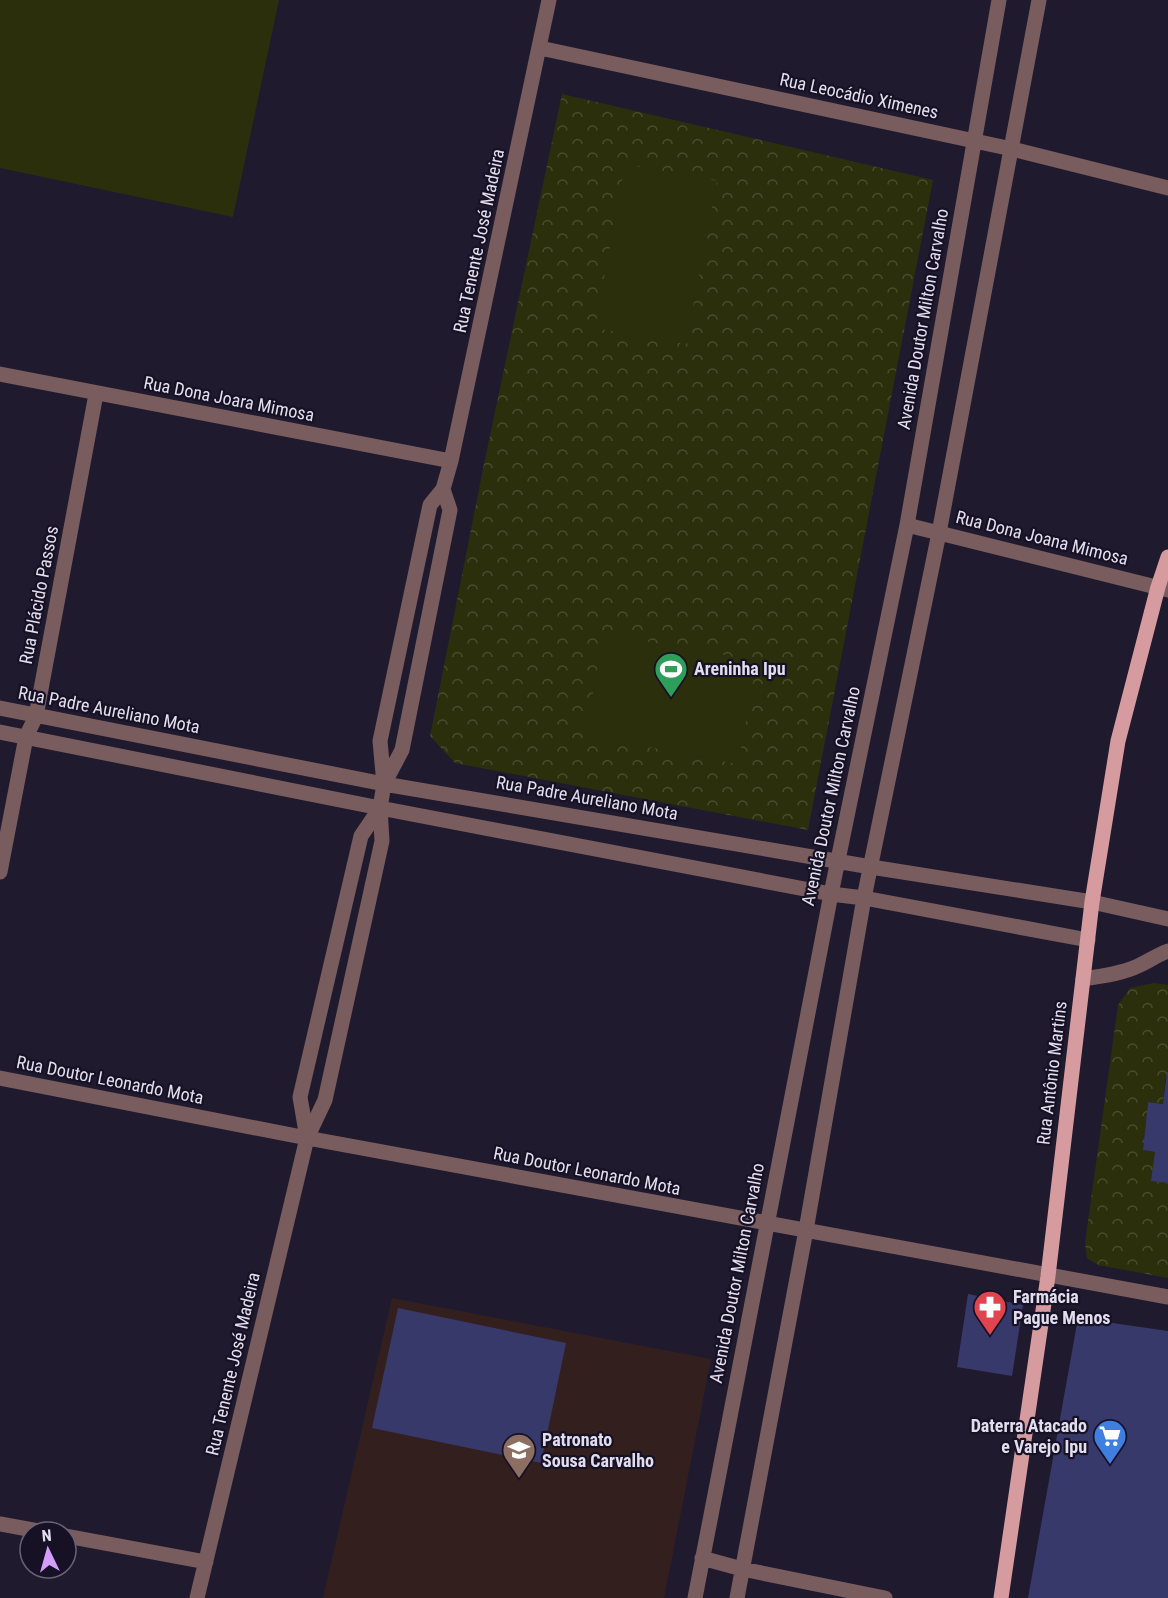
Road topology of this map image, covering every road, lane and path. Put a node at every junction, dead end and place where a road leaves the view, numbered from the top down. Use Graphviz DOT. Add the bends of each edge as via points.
graph roads {
  1 [pos="549,0"];
  2 [pos="999,0"];
  3 [pos="1039,0"];
  4 [pos="540,48"];
  5 [pos="975,141"];
  6 [pos="1012,149"];
  7 [pos="1168,188"];
  8 [pos="0,374"];
  9 [pos="96,394"];
  10 [pos="451,461"];
  11 [pos="443,489"];
  12 [pos="907,525"];
  13 [pos="939,532"];
  14 [pos="1168,557"];
  15 [pos="1163,588"];
  16 [pos="0,708"];
  17 [pos="36,716"];
  18 [pos="0,732"];
  19 [pos="26,737"];
  20 [pos="384,784"];
  21 [pos="380,808"];
  22 [pos="838,861"];
  23 [pos="871,867"];
  24 [pos="0,872"];
  25 [pos="831,894"];
  26 [pos="864,898"];
  27 [pos="1092,902"];
  28 [pos="1168,919"];
  29 [pos="1088,940"];
  30 [pos="1168,951"];
  31 [pos="1083,979"];
  32 [pos="0,1078"];
  33 [pos="307,1138"];
  34 [pos="767,1224"];
  35 [pos="806,1230"];
  36 [pos="1048,1276"];
  37 [pos="1168,1297"];
  38 [pos="0,1524"];
  39 [pos="18,1527"];
  40 [pos="78,1538"];
  41 [pos="702,1558"];
  42 [pos="206,1562"];
  43 [pos="742,1569"];
  44 [pos="197,1598"];
  45 [pos="695,1598"];
  46 [pos="737,1598"];
  47 [pos="885,1598"];
  48 [pos="1001,1598"];
  1 -- 4 [label="street, Rua Tenente José Madeira"];
  2 -- 5 [label="street, Avenida Doutor Milton Carvalho"];
  3 -- 6 [label="street"];
  4 -- 5 [label="street, Rua Leocádio Ximenes"];
  4 -- 10 [label="street, Rua Tenente José Madeira"];
  5 -- 6 [label="street, Rua Leocádio Ximenes"];
  5 -- 12 [label="street, Avenida Doutor Milton Carvalho"];
  6 -- 7 [label="street, Rua Leocádio Ximenes"];
  6 -- 13 [label="street"];
  8 -- 9 [label="street, Rua Dona Joara Mimosa"];
  9 -- 10 [label="street, Rua Dona Joara Mimosa"];
  9 -- 17 [label="street, Rua Plácido Passos"];
  10 -- 11 [label="street, Rua Tenente José Madeira"];
  11 -- 20 [label="street, Rua Tenente José Madeira" via="430,505 380,741"];
  11 -- 20 [label="street, Rua Tenente José Madeira" via="450,510 402,750"];
  12 -- 13 [label="street, Rua Dona Joana Mimosa"];
  12 -- 22 [label="street, Avenida Doutor Milton Carvalho"];
  13 -- 15 [label="street, Rua Dona Joana Mimosa"];
  13 -- 23 [label="street"];
  14 -- 15 [label="main road, Rua Antônio Martins"];
  15 -- 27 [label="main road, Rua Antônio Martins" via="1118,741"];
  16 -- 17 [label="street, Rua Padre Aureliano Mota"];
  17 -- 19 [label="street, Rua Plácido Passos"];
  17 -- 20 [label="street, Rua Padre Aureliano Mota"];
  18 -- 19 [label="street"];
  19 -- 21 [label="street"];
  19 -- 24 [label="street, Rua Plácido Passos"];
  20 -- 21 [label="street, Rua Tenente José Madeira"];
  20 -- 22 [label="street, Rua Padre Aureliano Mota"];
  21 -- 25 [label="street"];
  21 -- 33 [label="street, Rua Tenente José Madeira" via="382,841 325,1100"];
  21 -- 33 [label="street, Rua Tenente José Madeira" via="360,836 300,1097"];
  22 -- 23 [label="street, Rua Padre Aureliano Mota"];
  22 -- 25 [label="street, Avenida Doutor Milton Carvalho"];
  23 -- 26 [label="street"];
  23 -- 27 [label="street, Rua Padre Aureliano Mota"];
  25 -- 26 [label="street"];
  25 -- 34 [label="street, Avenida Doutor Milton Carvalho"];
  26 -- 29 [label="street"];
  26 -- 35 [label="street"];
  27 -- 28 [label="street, Rua Padre Aureliano Mota"];
  27 -- 29 [label="main road, Rua Antônio Martins"];
  29 -- 31 [label="main road, Rua Antônio Martins"];
  30 -- 31 [label="street" via="1138,966"];
  31 -- 36 [label="main road, Rua Antônio Martins"];
  32 -- 33 [label="street, Rua Doutor Leonardo Mota"];
  33 -- 34 [label="street, Rua Doutor Leonardo Mota"];
  33 -- 42 [label="street, Rua Tenente José Madeira"];
  34 -- 35 [label="street, Rua Doutor Leonardo Mota"];
  34 -- 41 [label="street, Avenida Doutor Milton Carvalho"];
  35 -- 36 [label="street, Rua Doutor Leonardo Mota"];
  35 -- 43 [label="street"];
  36 -- 37 [label="street, Rua Doutor Leonardo Mota"];
  36 -- 48 [label="main road, Rua Antônio Martins"];
  38 -- 39 [label="street"];
  40 -- 42 [label="street"];
  41 -- 43 [label="street"];
  41 -- 45 [label="street, Avenida Doutor Milton Carvalho"];
  42 -- 44 [label="street, Rua Tenente José Madeira"];
  43 -- 46 [label="street"];
  43 -- 47 [label="street"];
}
